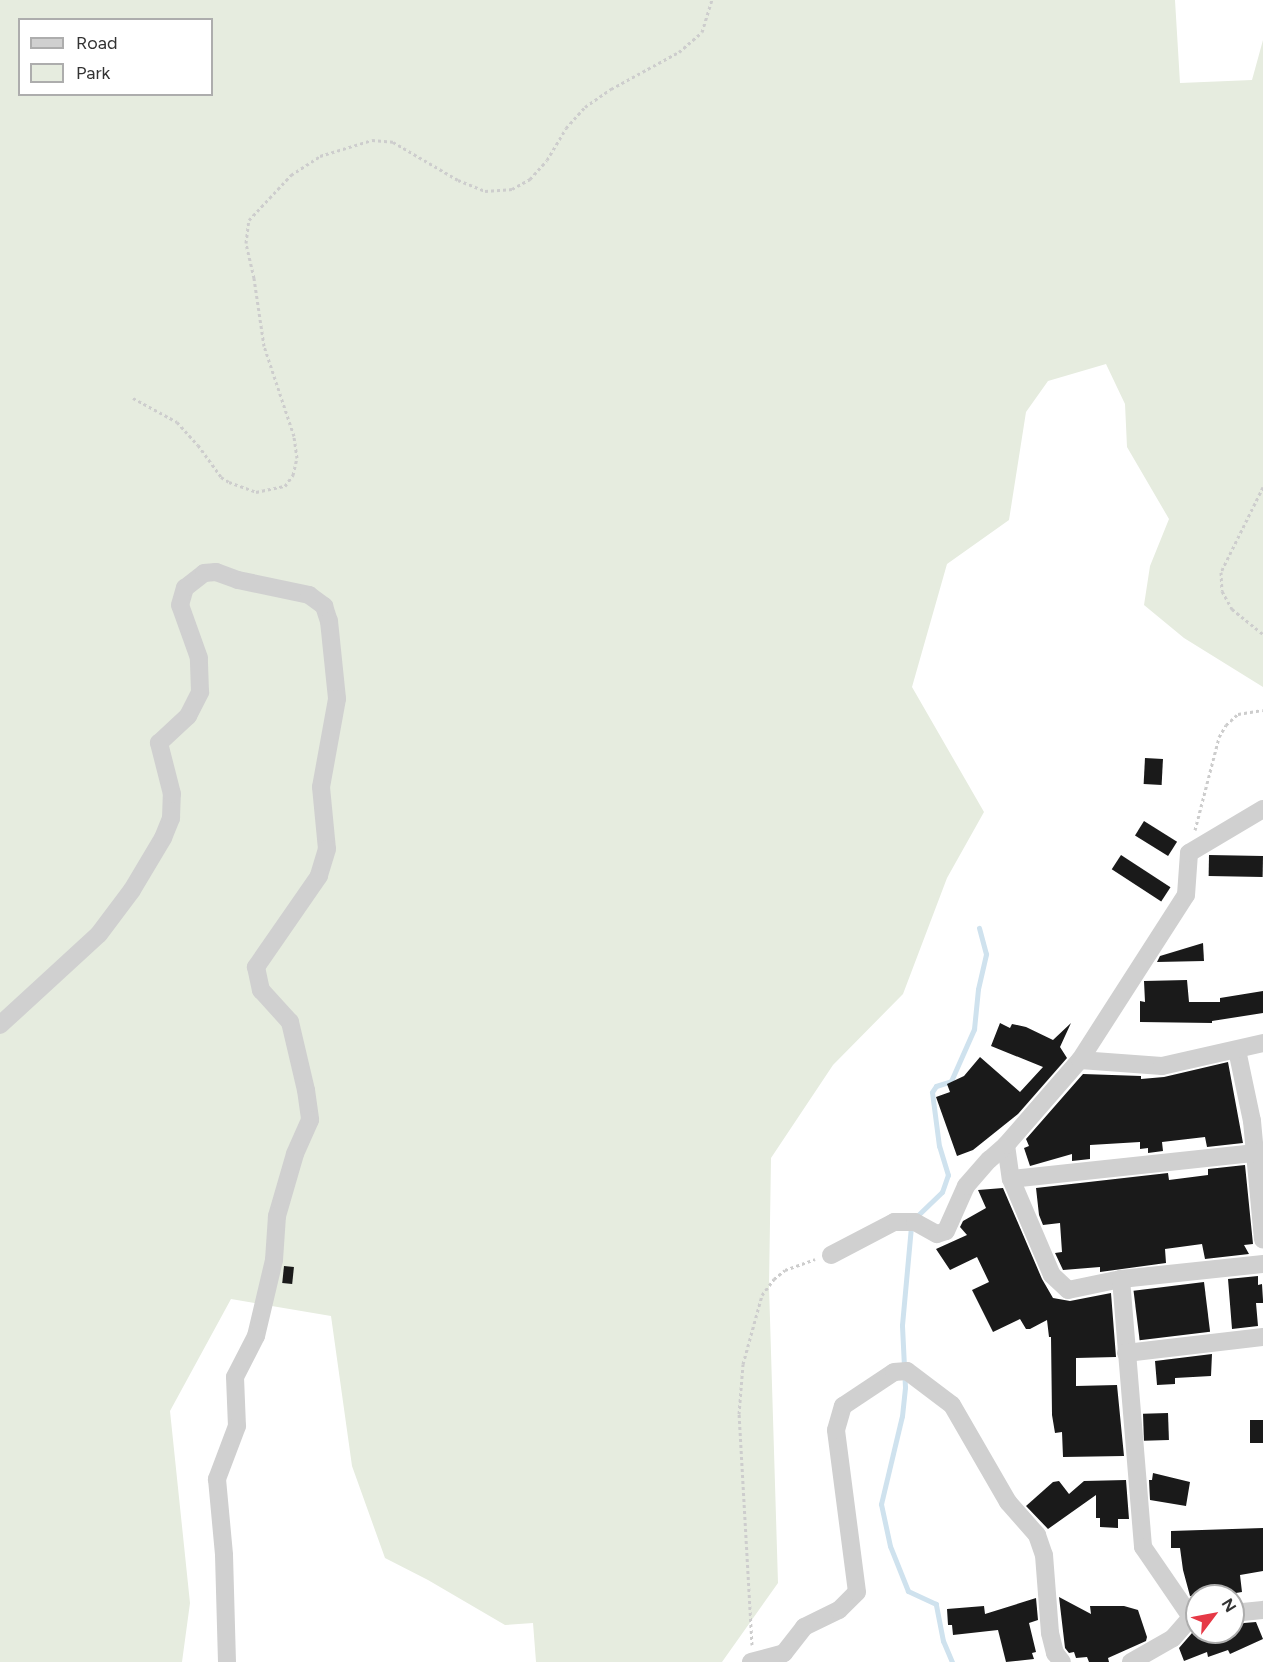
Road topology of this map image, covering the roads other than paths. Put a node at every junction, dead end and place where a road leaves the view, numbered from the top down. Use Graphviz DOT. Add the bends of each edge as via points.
graph roads {
  1 [pos="1263,809"];
  2 [pos="0,1024"];
  3 [pos="1263,1043"];
  4 [pos="1237,1050"];
  5 [pos="1080,1060"];
  6 [pos="1258,1119"];
  7 [pos="1006,1145"];
  8 [pos="1258,1153"];
  9 [pos="1011,1179"];
  10 [pos="1263,1239"];
  11 [pos="831,1255"];
  12 [pos="1263,1264"];
  13 [pos="1121,1280"];
  14 [pos="1263,1337"];
  15 [pos="1126,1353"];
  16 [pos="1185,1604"];
  17 [pos="1263,1610"];
  18 [pos="1245,1612"];
  19 [pos="1185,1626"];
  20 [pos="752,1661"];
  21 [pos="227,1662"];
  22 [pos="1062,1662"];
  23 [pos="1131,1662"];
  1 -- 5 [label="street" via="1189,852 1186,895"];
  2 -- 21 [label="street" via="99,934 132,890 163,838 171,819 172,794 159,743 188,716 200,692 199,658 180,605 185,588 204,573 216,572 309,595 324,606 337,699 321,786 327,849 319,876 256,967 261,990 290,1023 310,1120 295,1154 277,1216 274,1260 256,1336 235,1377 237,1426 217,1479"];
  3 -- 4 [label="street"];
  4 -- 5 [label="street" via="1162,1066"];
  4 -- 6 [label="street"];
  5 -- 7 [label="street"];
  6 -- 8 [label="street"];
  7 -- 9 [label="street"];
  7 -- 11 [label="street" via="966,1186 946,1231 937,1234 915,1222 894,1222"];
  8 -- 9 [label="street"];
  8 -- 10 [label="street"];
  9 -- 13 [label="street" via="1052,1275 1068,1290"];
  12 -- 13 [label="street"];
  13 -- 15 [label="street"];
  14 -- 15 [label="street"];
  15 -- 16 [label="street" via="1143,1546"];
  17 -- 18 [label="street"];
  19 -- 23 [label="street" via="1173,1638"];
  20 -- 22 [label="street" via="784,1653 804,1627 838,1610 857,1592 836,1430 843,1406 894,1372 907,1371 952,1405 1008,1502 1037,1535 1044,1555 1050,1632 1055,1653"];
}
